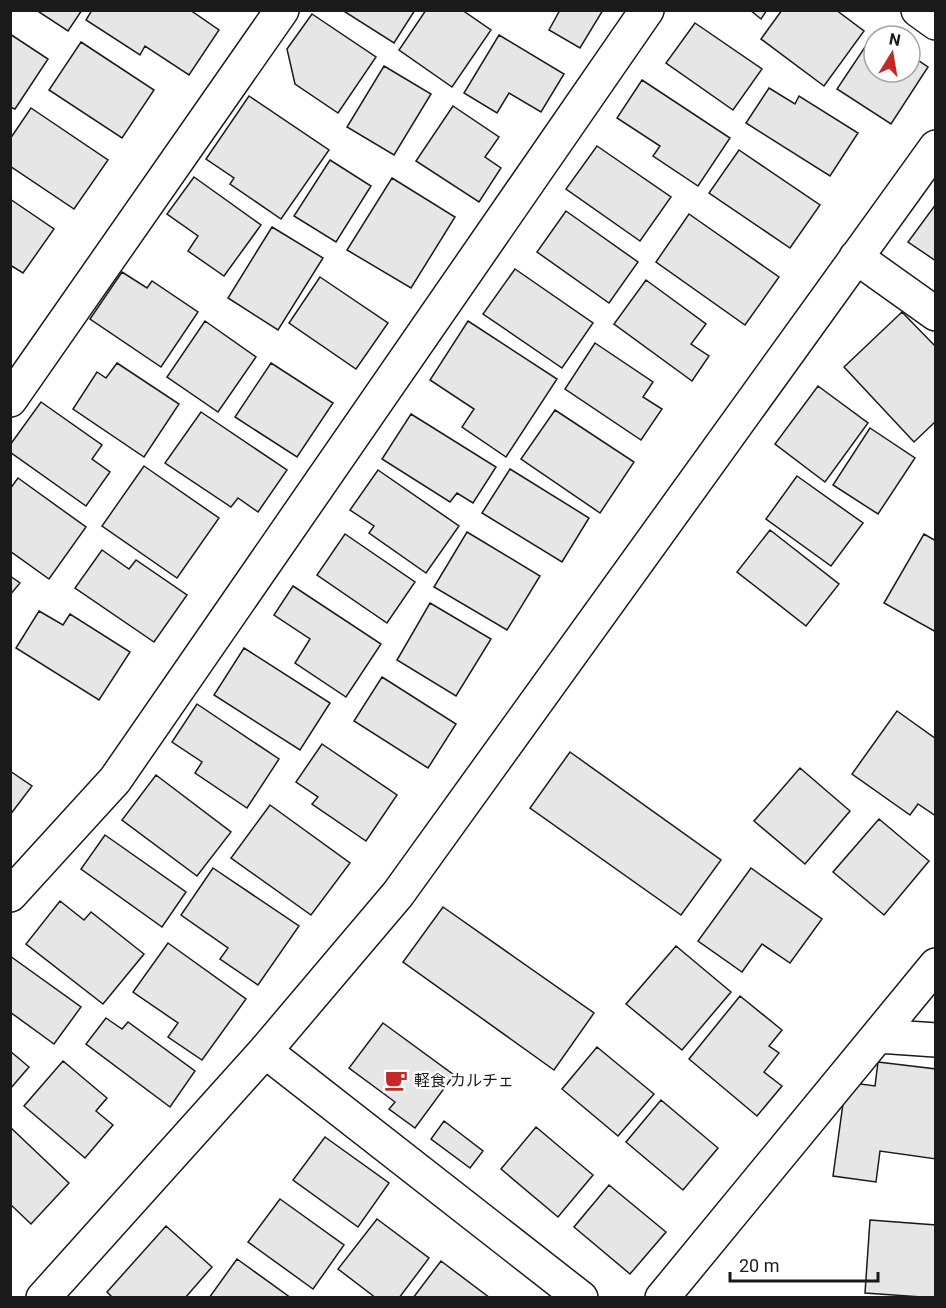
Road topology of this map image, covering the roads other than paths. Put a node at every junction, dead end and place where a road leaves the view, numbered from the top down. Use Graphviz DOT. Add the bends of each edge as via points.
graph roads {
  1 [pos="282,10"];
  2 [pos="647,10"];
  3 [pos="918,10"];
  4 [pos="936,23"];
  5 [pos="936,147"];
  6 [pos="856,257"];
  7 [pos="936,314"];
  8 [pos="10,400"];
  9 [pos="10,895"];
  10 [pos="936,965"];
  11 [pos="878,1036"];
  12 [pos="936,1040"];
  13 [pos="265,1051"];
  14 [pos="49,1296"];
  15 [pos="581,1298"];
  16 [pos="662,1298"];
  1 -- 8 [label="street"];
  2 -- 9 [label="street" via="115,780"];
  3 -- 4 [label="street"];
  5 -- 6 [label="street"];
  6 -- 7 [label="street"];
  6 -- 13 [label="street" via="398,894"];
  10 -- 11 [label="street"];
  11 -- 12 [label="street"];
  11 -- 16 [label="street"];
  13 -- 14 [label="street"];
  13 -- 15 [label="street"];
}
